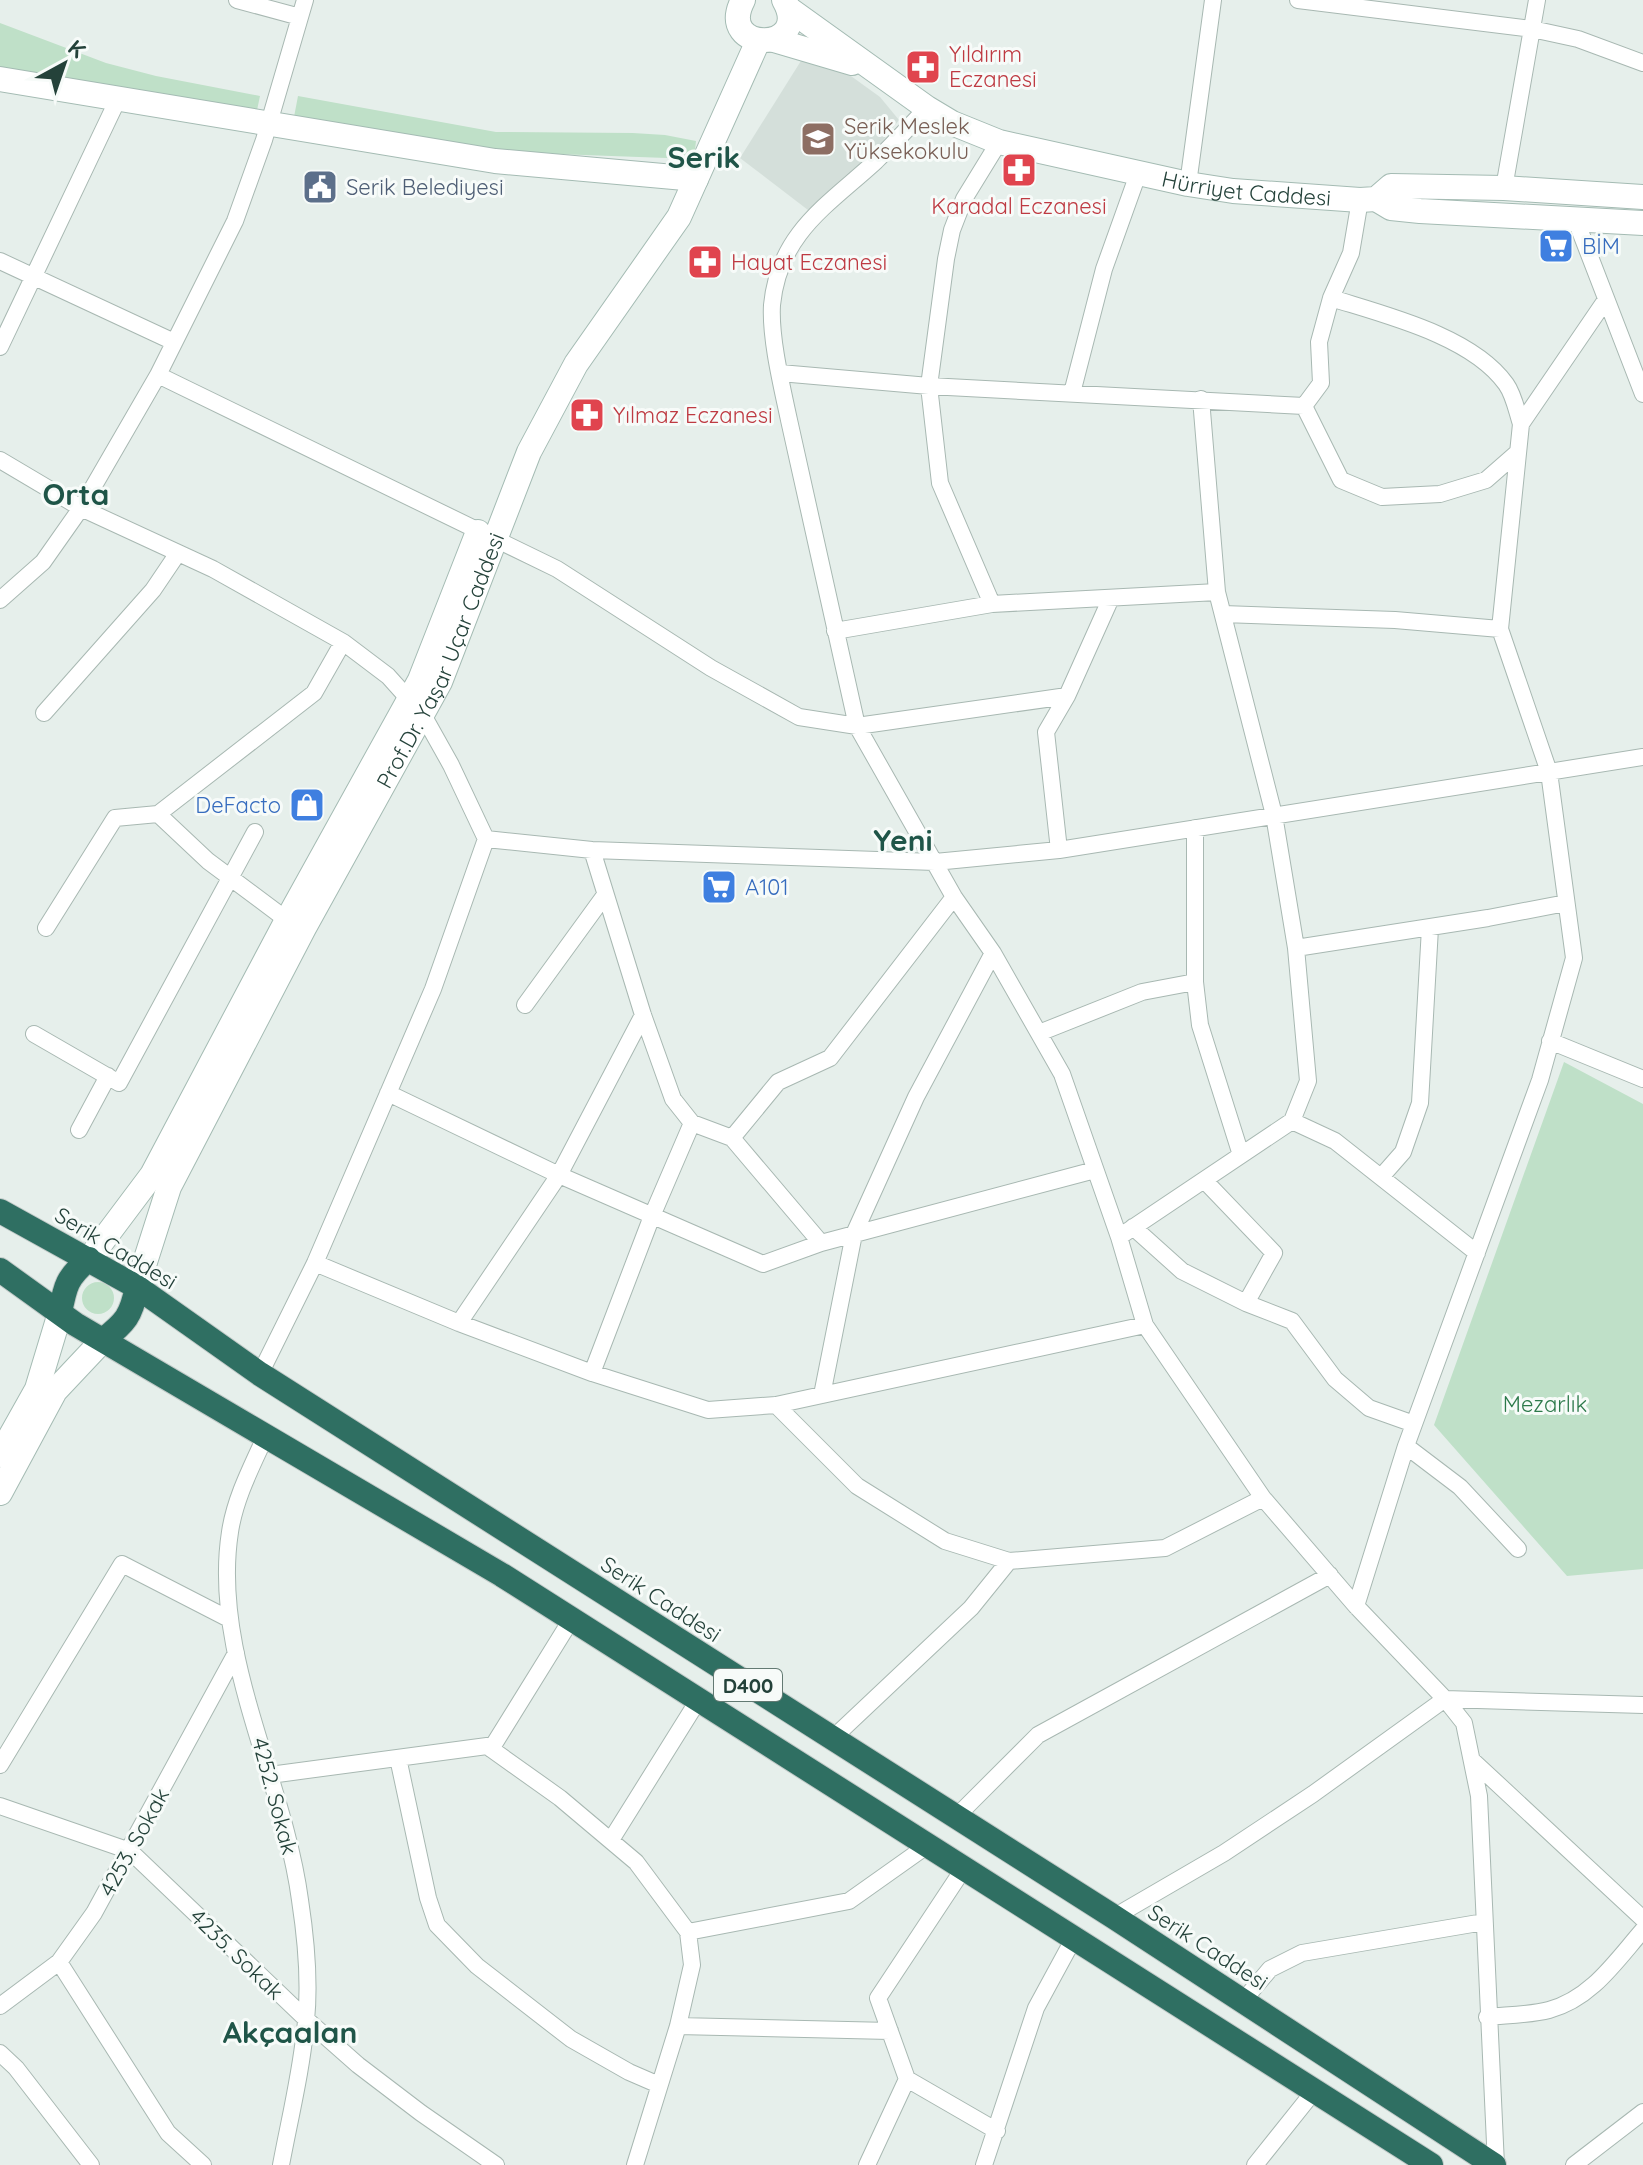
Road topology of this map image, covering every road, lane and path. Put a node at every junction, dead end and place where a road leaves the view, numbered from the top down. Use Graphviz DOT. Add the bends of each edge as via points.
graph roads {
  1 [pos="237,0"];
  2 [pos="305,0"];
  3 [pos="720,0"];
  4 [pos="1213,0"];
  5 [pos="1298,0"];
  6 [pos="1537,0"];
  7 [pos="788,3"];
  8 [pos="741,9"];
  9 [pos="300,17"];
  10 [pos="1532,29"];
  11 [pos="766,40"];
  12 [pos="1643,63"];
  13 [pos="870,69"];
  14 [pos="0,79"];
  15 [pos="118,99"];
  16 [pos="927,108"];
  17 [pos="268,125"];
  18 [pos="999,142"];
  19 [pos="1138,174"];
  20 [pos="696,179"];
  21 [pos="1188,184"];
  22 [pos="1504,188"];
  23 [pos="1643,197"];
  24 [pos="1368,200"];
  25 [pos="1575,218"];
  26 [pos="1643,223"];
  27 [pos="0,261"];
  28 [pos="33,276"];
  29 [pos="1331,298"];
  30 [pos="1605,301"];
  31 [pos="174,342"];
  32 [pos="0,347"];
  33 [pos="780,373"];
  34 [pos="158,375"];
  35 [pos="929,386"];
  36 [pos="1072,393"];
  37 [pos="1643,394"];
  38 [pos="1201,399"];
  39 [pos="1304,406"];
  40 [pos="1521,424"];
  41 [pos="1518,452"];
  42 [pos="0,460"];
  43 [pos="81,508"];
  44 [pos="486,534"];
  45 [pos="178,553"];
  46 [pos="1217,592"];
  47 [pos="1111,598"];
  48 [pos="0,600"];
  49 [pos="992,604"];
  50 [pos="1223,614"];
  51 [pos="1500,629"];
  52 [pos="835,631"];
  53 [pos="343,642"];
  54 [pos="1067,696"];
  55 [pos="416,706"];
  56 [pos="44,713"];
  57 [pos="857,726"];
  58 [pos="1643,757"];
  59 [pos="1549,772"];
  60 [pos="158,814"];
  61 [pos="1274,815"];
  62 [pos="1195,828"];
  63 [pos="255,832"];
  64 [pos="486,839"];
  65 [pos="592,850"];
  66 [pos="1059,850"];
  67 [pos="935,862"];
  68 [pos="230,878"];
  69 [pos="605,895"];
  70 [pos="954,897"];
  71 [pos="1566,903"];
  72 [pos="287,920"];
  73 [pos="46,928"];
  74 [pos="1430,928"];
  75 [pos="1296,948"];
  76 [pos="993,953"];
  77 [pos="1195,982"];
  78 [pos="525,1005"];
  79 [pos="643,1015"];
  80 [pos="1039,1033"];
  81 [pos="34,1034"];
  82 [pos="1550,1041"];
  83 [pos="108,1076"];
  84 [pos="1643,1079"];
  85 [pos="388,1093"];
  86 [pos="1292,1121"];
  87 [pos="692,1123"];
  88 [pos="79,1130"];
  89 [pos="732,1138"];
  90 [pos="1241,1155"];
  91 [pos="1095,1170"];
  92 [pos="559,1175"];
  93 [pos="1381,1177"];
  94 [pos="1204,1180"];
  95 [pos="0,1211"];
  96 [pos="652,1216"];
  97 [pos="1133,1227"];
  98 [pos="854,1234"];
  99 [pos="1119,1237"];
  100 [pos="821,1243"];
  101 [pos="1477,1253"];
  102 [pos="89,1259"];
  103 [pos="315,1263"];
  104 [pos="0,1270"];
  105 [pos="137,1287"];
  106 [pos="1246,1303"];
  107 [pos="60,1313"];
  108 [pos="459,1323"];
  109 [pos="1145,1325"];
  110 [pos="103,1340"];
  111 [pos="592,1373"];
  112 [pos="260,1374"];
  113 [pos="822,1395"];
  114 [pos="776,1405"];
  115 [pos="1414,1424"];
  116 [pos="266,1435"];
  117 [pos="1406,1446"];
  118 [pos="0,1455"];
  119 [pos="0,1493"];
  120 [pos="1263,1498"];
  121 [pos="1518,1549"];
  122 [pos="1009,1561"];
  123 [pos="1330,1575"];
  124 [pos="1356,1606"];
  125 [pos="229,1619"];
  126 [pos="571,1620"];
  127 [pos="236,1653"];
  128 [pos="699,1699"];
  129 [pos="1445,1699"];
  130 [pos="1643,1705"];
  131 [pos="832,1739"];
  132 [pos="491,1749"];
  133 [pos="398,1758"];
  134 [pos="1472,1760"];
  135 [pos="0,1765"];
  136 [pos="270,1775"];
  137 [pos="0,1806"];
  138 [pos="956,1817"];
  139 [pos="611,1840"];
  140 [pos="928,1845"];
  141 [pos="130,1851"];
  142 [pos="964,1868"];
  143 [pos="1114,1917"];
  144 [pos="1643,1919"];
  145 [pos="1484,1922"];
  146 [pos="1643,1930"];
  147 [pos="688,1932"];
  148 [pos="1074,1938"];
  149 [pos="59,1962"];
  150 [pos="1243,2001"];
  151 [pos="0,2006"];
  152 [pos="1487,2017"];
  153 [pos="307,2020"];
  154 [pos="678,2026"];
  155 [pos="890,2031"];
  156 [pos="0,2053"];
  157 [pos="907,2079"];
  158 [pos="659,2085"];
  159 [pos="1315,2090"];
  160 [pos="1643,2112"];
  161 [pos="997,2131"];
  162 [pos="91,2165"];
  163 [pos="203,2165"];
  164 [pos="281,2165"];
  165 [pos="496,2165"];
  166 [pos="635,2165"];
  167 [pos="867,2165"];
  168 [pos="984,2165"];
  169 [pos="1255,2165"];
  170 [pos="1431,2165"];
  171 [pos="1495,2165"];
  172 [pos="1574,2165"];
  1 -- 9 [label="street"];
  2 -- 9 [label="street"];
  3 -- 8 [label="main road"];
  4 -- 21 [label="street"];
  5 -- 10 [label="street"];
  6 -- 10 [label="street"];
  7 -- 11 [label="main road, Prof.Dr. Yaşar Uçar Caddesi" via="787,27"];
  7 -- 13 [label="main road, Hürriyet Caddesi"];
  8 -- 11 [label="main road" via="744,32"];
  9 -- 17 [label="street"];
  10 -- 12 [label="street"];
  10 -- 22 [label="street"];
  11 -- 13 [label="main road, Hürriyet Caddesi"];
  11 -- 20 [label="main road, Prof.Dr. Yaşar Uçar Caddesi"];
  13 -- 16 [label="main road, Hürriyet Caddesi"];
  14 -- 15 [label="main road"];
  15 -- 17 [label="main road"];
  15 -- 28 [label="street"];
  16 -- 18 [label="main road, Hürriyet Caddesi"];
  16 -- 33 [label="street" via="815,213 790,246 775,283 772,309"];
  17 -- 20 [label="main road" via="495,161"];
  17 -- 31 [label="street" via="235,221"];
  18 -- 19 [label="main road, Hürriyet Caddesi"];
  18 -- 35 [label="street" via="964,199 952,230"];
  19 -- 21 [label="main road, Hürriyet Caddesi"];
  19 -- 36 [label="street" via="1095,300"];
  20 -- 44 [label="main road, Prof.Dr. Yaşar Uçar Caddesi" via="679,217 576,364"];
  21 -- 24 [label="main road, Hürriyet Caddesi"];
  22 -- 23 [label="main road, Hürriyet Caddesi"];
  22 -- 24 [label="main road, Hürriyet Caddesi" via="1391,186"];
  24 -- 25 [label="main road" via="1420,211"];
  24 -- 29 [label="street"];
  25 -- 26 [label="main road"];
  25 -- 30 [label="street"];
  27 -- 28 [label="street"];
  28 -- 31 [label="street"];
  28 -- 32 [label="street"];
  29 -- 39 [label="street" via="1319,342 1321,383"];
  29 -- 40 [label="street" via="1417,324 1482,359 1508,385"];
  30 -- 37 [label="street"];
  30 -- 40 [label="street"];
  31 -- 34 [label="street"];
  33 -- 35 [label="street"];
  33 -- 52 [label="street"];
  34 -- 43 [label="street"];
  34 -- 44 [label="street"];
  35 -- 36 [label="street"];
  35 -- 49 [label="street" via="940,483"];
  36 -- 38 [label="street"];
  38 -- 39 [label="street"];
  38 -- 46 [label="street"];
  39 -- 41 [label="street" via="1341,480 1382,497 1440,494 1486,480"];
  40 -- 41 [label="street"];
  41 -- 51 [label="street"];
  42 -- 43 [label="street"];
  43 -- 45 [label="street"];
  43 -- 48 [label="street" via="43,562"];
  44 -- 55 [label="main road, Prof.Dr. Yaşar Uçar Caddesi" via="440,682"];
  44 -- 57 [label="street" via="557,569 711,668 799,717"];
  45 -- 53 [label="street"];
  45 -- 56 [label="street" via="153,590"];
  46 -- 47 [label="street"];
  46 -- 50 [label="street"];
  47 -- 49 [label="street"];
  47 -- 54 [label="street"];
  49 -- 52 [label="street"];
  50 -- 51 [label="street"];
  50 -- 61 [label="street"];
  51 -- 59 [label="street"];
  52 -- 57 [label="street"];
  53 -- 55 [label="street" via="388,676"];
  53 -- 60 [label="street" via="314,693"];
  54 -- 57 [label="street"];
  54 -- 66 [label="street" via="1046,732"];
  55 -- 64 [label="street"];
  55 -- 72 [label="main road"];
  55 -- 105 [label="main road, Prof.Dr. Yaşar Uçar Caddesi" via="169,1187"];
  57 -- 67 [label="street"];
  58 -- 59 [label="street"];
  59 -- 61 [label="street"];
  59 -- 71 [label="street"];
  60 -- 68 [label="street"];
  60 -- 73 [label="street" via="115,818"];
  61 -- 62 [label="street"];
  61 -- 75 [label="street"];
  62 -- 66 [label="street"];
  62 -- 77 [label="street"];
  63 -- 68 [label="street"];
  64 -- 65 [label="street"];
  64 -- 85 [label="street" via="433,989"];
  65 -- 67 [label="street"];
  65 -- 69 [label="street"];
  66 -- 67 [label="street"];
  67 -- 70 [label="street"];
  68 -- 72 [label="street"];
  68 -- 83 [label="street" via="119,1083"];
  69 -- 78 [label="street"];
  69 -- 79 [label="street"];
  70 -- 76 [label="street"];
  70 -- 89 [label="street" via="830,1058 778,1082"];
  71 -- 74 [label="street"];
  71 -- 82 [label="street" via="1574,958"];
  72 -- 102 [label="main road" via="152,1175"];
  74 -- 75 [label="street"];
  74 -- 93 [label="street" via="1420,1103 1403,1152"];
  75 -- 86 [label="street" via="1308,1081"];
  76 -- 80 [label="street"];
  76 -- 98 [label="street" via="916,1097"];
  77 -- 80 [label="street" via="1142,992"];
  77 -- 90 [label="street" via="1200,1025"];
  79 -- 87 [label="street" via="673,1099"];
  79 -- 92 [label="street"];
  80 -- 91 [label="street" via="1062,1074"];
  81 -- 83 [label="street"];
  82 -- 84 [label="street"];
  82 -- 101 [label="street"];
  83 -- 88 [label="street"];
  85 -- 92 [label="street"];
  85 -- 103 [label="street"];
  86 -- 90 [label="street"];
  86 -- 93 [label="street" via="1335,1141"];
  87 -- 89 [label="street"];
  87 -- 96 [label="street"];
  89 -- 100 [label="street"];
  90 -- 94 [label="street"];
  91 -- 98 [label="street"];
  91 -- 99 [label="street"];
  92 -- 96 [label="street"];
  92 -- 108 [label="street"];
  93 -- 101 [label="street"];
  94 -- 97 [label="street"];
  94 -- 106 [label="street" via="1274,1253"];
  95 -- 102 [label="highway, Serik Caddesi / D400"];
  96 -- 100 [label="street" via="763,1264"];
  96 -- 111 [label="street"];
  97 -- 99 [label="street"];
  97 -- 106 [label="street" via="1182,1271"];
  98 -- 100 [label="street"];
  98 -- 113 [label="street"];
  99 -- 109 [label="street"];
  101 -- 115 [label="street"];
  102 -- 105 [label="highway, Serik Caddesi / D400"];
  102 -- 107 [label="highway" via="65,1285"];
  103 -- 108 [label="street"];
  103 -- 112 [label="street"];
  104 -- 107 [label="highway, D400"];
  105 -- 110 [label="highway" via="124,1324"];
  105 -- 112 [label="highway, Serik Caddesi / D400"];
  106 -- 115 [label="street" via="1292,1321 1335,1379 1369,1408"];
  107 -- 110 [label="highway, D400"];
  107 -- 118 [label="main road" via="37,1389"];
  108 -- 111 [label="street"];
  109 -- 113 [label="street"];
  109 -- 120 [label="street"];
  110 -- 116 [label="highway, D400"];
  110 -- 119 [label="main road" via="55,1391"];
  111 -- 114 [label="street" via="708,1410"];
  112 -- 131 [label="highway, Serik Caddesi / D400"];
  113 -- 114 [label="street"];
  114 -- 122 [label="street" via="857,1486 945,1541"];
  115 -- 117 [label="street"];
  116 -- 125 [label="street, 4252. Sokak" via="230,1528"];
  116 -- 126 [label="highway, D400"];
  117 -- 121 [label="street" via="1460,1487"];
  117 -- 124 [label="street"];
  120 -- 122 [label="street" via="1165,1548"];
  120 -- 123 [label="street"];
  122 -- 131 [label="street" via="971,1608"];
  123 -- 124 [label="street"];
  123 -- 138 [label="street" via="1038,1735"];
  124 -- 129 [label="street"];
  125 -- 127 [label="street, 4252. Sokak"];
  125 -- 135 [label="street" via="122,1564"];
  126 -- 128 [label="highway, D400"];
  126 -- 132 [label="street"];
  127 -- 136 [label="street, 4252. Sokak"];
  127 -- 141 [label="street, 4253. Sokak"];
  128 -- 139 [label="street"];
  128 -- 140 [label="highway, D400"];
  129 -- 130 [label="street"];
  129 -- 134 [label="street" via="1464,1723"];
  129 -- 143 [label="street" via="1224,1853"];
  131 -- 138 [label="highway, Serik Caddesi / D400"];
  132 -- 133 [label="street"];
  132 -- 139 [label="street"];
  133 -- 136 [label="street"];
  133 -- 158 [label="street" via="437,1925 477,1966 571,2039"];
  134 -- 144 [label="street"];
  134 -- 145 [label="street" via="1479,1796"];
  136 -- 153 [label="street, 4252. Sokak" via="300,1896"];
  137 -- 141 [label="street, 4235. Sokak"];
  138 -- 143 [label="highway, Serik Caddesi / D400"];
  139 -- 147 [label="street" via="636,1862"];
  140 -- 142 [label="highway, D400"];
  140 -- 147 [label="street" via="849,1901"];
  141 -- 149 [label="street, 4253. Sokak"];
  141 -- 153 [label="street, 4235. Sokak"];
  142 -- 148 [label="highway, D400"];
  142 -- 155 [label="street" via="878,1998"];
  143 -- 150 [label="highway, Serik Caddesi / D400"];
  145 -- 150 [label="street" via="1302,1953 1270,1969"];
  145 -- 152 [label="street"];
  146 -- 152 [label="street" via="1601,1979 1570,2001 1547,2010"];
  147 -- 154 [label="street" via="692,1965"];
  148 -- 159 [label="highway, D400"];
  148 -- 161 [label="street" via="1036,2008"];
  149 -- 151 [label="street, 4253. Sokak"];
  149 -- 163 [label="street" via="168,2133"];
  150 -- 171 [label="highway, Serik Caddesi / D400"];
  152 -- 171 [label="street"];
  153 -- 164 [label="street, 4252. Sokak"];
  153 -- 165 [label="street, 4235. Sokak" via="358,2065"];
  154 -- 155 [label="street"];
  154 -- 158 [label="street"];
  155 -- 157 [label="street"];
  156 -- 162 [label="street"];
  157 -- 161 [label="street"];
  157 -- 167 [label="street"];
  158 -- 166 [label="street"];
  159 -- 169 [label="street"];
  159 -- 170 [label="highway, D400"];
  160 -- 172 [label="street"];
  161 -- 168 [label="street"];
}
